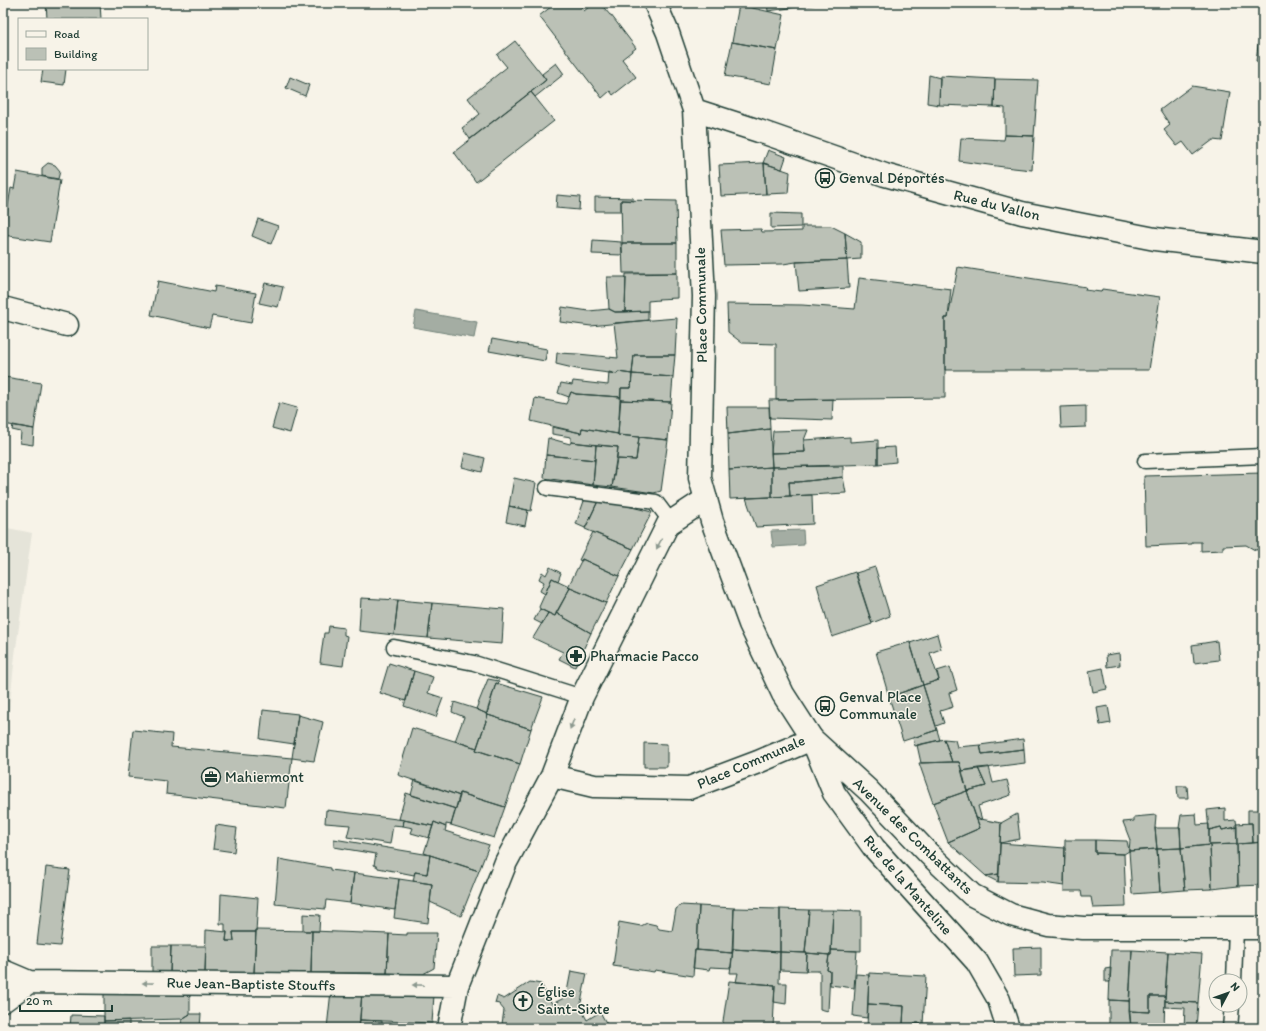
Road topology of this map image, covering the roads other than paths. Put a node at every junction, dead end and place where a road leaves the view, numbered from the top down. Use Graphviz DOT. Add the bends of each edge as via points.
graph roads {
  1 [pos="655,3"];
  2 [pos="694,110"];
  3 [pos="1263,252"];
  4 [pos="3,308"];
  5 [pos="67,324"];
  6 [pos="1263,456"];
  7 [pos="1145,461"];
  8 [pos="547,488"];
  9 [pos="706,499"];
  10 [pos="671,522"];
  11 [pos="394,647"];
  12 [pos="582,697"];
  13 [pos="812,739"];
  14 [pos="552,776"];
  15 [pos="1236,928"];
  16 [pos="1263,928"];
  17 [pos="3,971"];
  18 [pos="1234,973"];
  19 [pos="29,982"];
  20 [pos="457,986"];
  21 [pos="3,1001"];
  22 [pos="1231,1013"];
  23 [pos="449,1028"];
  24 [pos="1008,1028"];
  25 [pos="1230,1028"];
  1 -- 2 [label="street, Place Communale"];
  2 -- 3 [label="street, Rue du Vallon" via="885,175 1022,213 1155,239"];
  2 -- 9 [label="street, Place Communale" via="704,296 700,478"];
  4 -- 5 [label="street"];
  6 -- 7 [label="lane"];
  8 -- 10 [label="lane" via="656,502"];
  9 -- 10 [label="street"];
  9 -- 13 [label="street, Place Communale" via="750,624 783,694"];
  10 -- 12 [label="street, one-way"];
  11 -- 12 [label="lane" via="474,663"];
  12 -- 14 [label="street, one-way"];
  13 -- 14 [label="street, Place Communale" via="689,788 594,786"];
  13 -- 15 [label="street, Avenue des Combattants" via="868,790 972,895 1011,915 1048,925 1083,928"];
  13 -- 24 [label="street, Rue de la Manteline" via="834,793 874,848 977,962 999,1000"];
  14 -- 20 [label="street" via="506,862"];
  15 -- 16 [label="street, Avenue des Combattants"];
  15 -- 18 [label="lane"];
  17 -- 19 [label="street"];
  20 -- 19 [label="street, Rue Jean-Baptiste Stouffs, one-way"];
  19 -- 21 [label="street"];
  20 -- 23 [label="street"];
  22 -- 25 [label="lane"];
}
